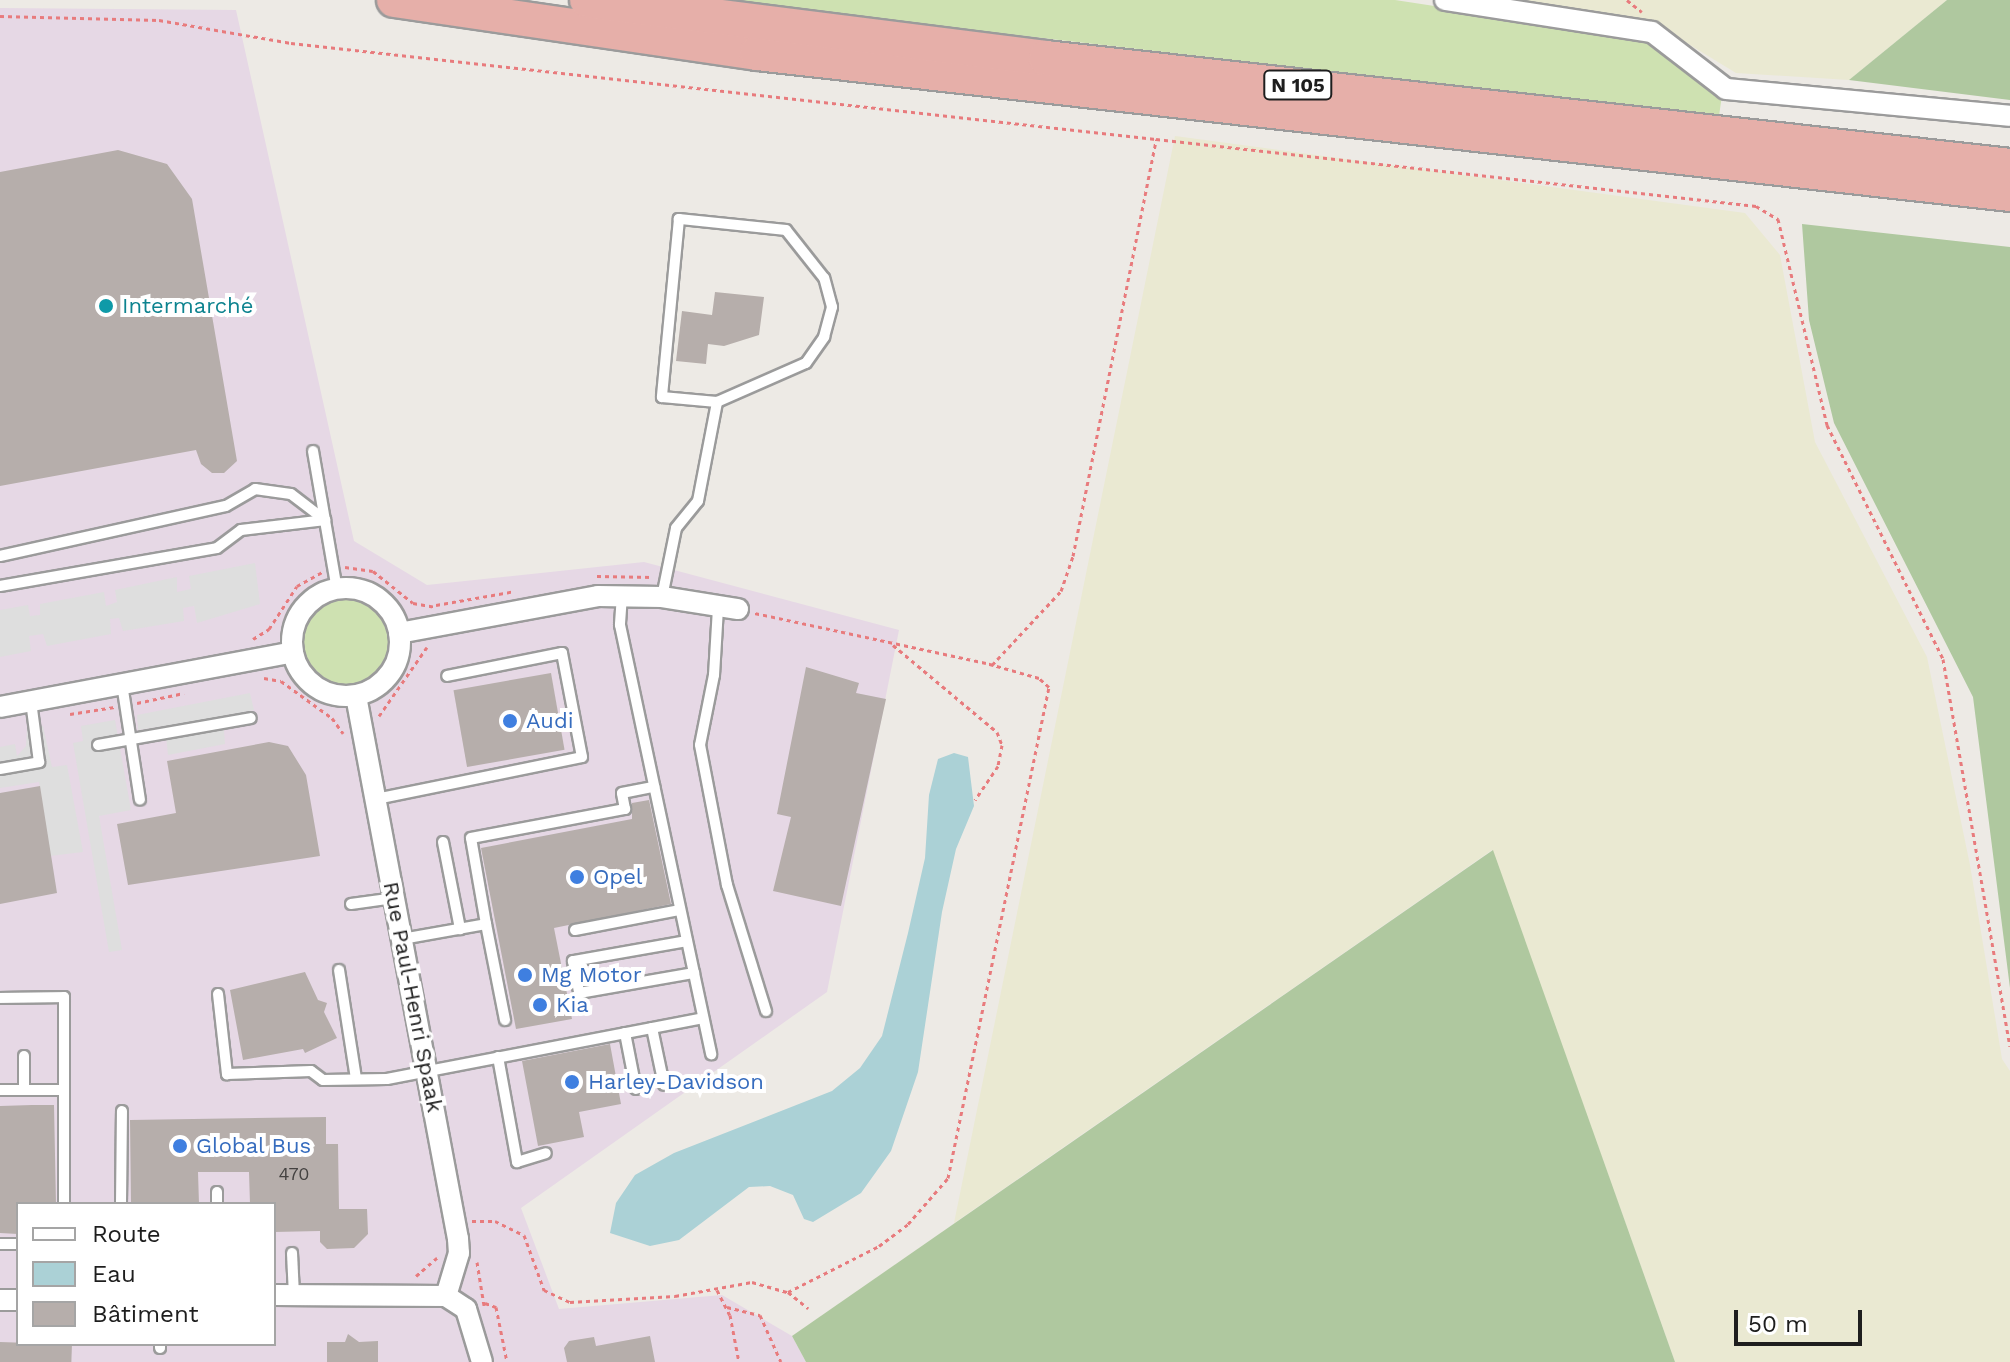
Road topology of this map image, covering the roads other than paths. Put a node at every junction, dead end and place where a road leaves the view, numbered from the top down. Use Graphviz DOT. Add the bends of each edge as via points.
graph roads {
  1 [pos="394,0"];
  2 [pos="587,0"];
  3 [pos="1445,0"];
  4 [pos="2010,116"];
  5 [pos="2010,166"];
  6 [pos="2010,194"];
  7 [pos="717,402"];
  8 [pos="313,451"];
  9 [pos="325,520"];
  10 [pos="0,556"];
  11 [pos="335,580"];
  12 [pos="0,586"];
  13 [pos="622,595"];
  14 [pos="662,597"];
  15 [pos="728,609"];
  16 [pos="399,633"];
  17 [pos="293,652"];
  18 [pos="447,676"];
  19 [pos="122,684"];
  20 [pos="356,696"];
  21 [pos="31,701"];
  22 [pos="0,707"];
  23 [pos="251,718"];
  24 [pos="131,739"];
  25 [pos="98,745"];
  26 [pos="0,769"];
  27 [pos="654,787"];
  28 [pos="376,799"];
  29 [pos="140,800"];
  30 [pos="443,842"];
  31 [pos="394,898"];
  32 [pos="351,904"];
  33 [pos="680,910"];
  34 [pos="486,924"];
  35 [pos="460,929"];
  36 [pos="575,930"];
  37 [pos="402,939"];
  38 [pos="687,941"];
  39 [pos="339,970"];
  40 [pos="694,973"];
  41 [pos="218,994"];
  42 [pos="0,998"];
  43 [pos="766,1011"];
  44 [pos="703,1018"];
  45 [pos="505,1020"];
  46 [pos="652,1028"];
  47 [pos="625,1033"];
  48 [pos="711,1054"];
  49 [pos="24,1056"];
  50 [pos="498,1057"];
  51 [pos="426,1071"];
  52 [pos="356,1079"];
  53 [pos="664,1085"];
  54 [pos="636,1089"];
  55 [pos="0,1090"];
  56 [pos="24,1090"];
  57 [pos="64,1090"];
  58 [pos="122,1111"];
  59 [pos="546,1153"];
  60 [pos="217,1192"];
  61 [pos="64,1202"];
  62 [pos="121,1202"];
  63 [pos="217,1202"];
  64 [pos="292,1253"];
  65 [pos="284,1295"];
  66 [pos="446,1296"];
  67 [pos="482,1362"];
  1 -- 6 [label="highway, N 105" via="757,53"];
  2 -- 5 [label="highway, N 105"];
  3 -- 4 [label="street" via="1652,32 1726,89"];
  7 -- 7 [label="lane" via="806,363 824,337 832,307 824,278 786,230 679,219 662,397"];
  7 -- 14 [label="lane" via="698,501 676,528"];
  8 -- 9 [label="lane"];
  9 -- 10 [label="lane" via="291,494 255,489 226,506"];
  9 -- 11 [label="lane"];
  9 -- 12 [label="lane" via="241,530 217,548"];
  11 -- 16 [label="street" via="381,601"];
  11 -- 17 [label="street" via="299,615"];
  13 -- 14 [label="street"];
  13 -- 16 [label="street"];
  13 -- 27 [label="lane" via="620,625"];
  14 -- 15 [label="street"];
  15 -- 43 [label="lane" via="700,745 727,885"];
  16 -- 20 [label="street" via="395,666 379,685"];
  17 -- 19 [label="street"];
  17 -- 20 [label="street" via="298,668 316,687"];
  18 -- 28 [label="lane" via="562,653 582,757"];
  19 -- 21 [label="street"];
  19 -- 24 [label="lane"];
  20 -- 28 [label="street, Rue Paul-Henri Spaak"];
  21 -- 22 [label="street"];
  21 -- 26 [label="lane" via="39,762"];
  23 -- 24 [label="lane"];
  24 -- 25 [label="lane"];
  24 -- 29 [label="lane"];
  27 -- 33 [label="lane"];
  27 -- 34 [label="lane" via="622,793 625,809 471,838"];
  28 -- 31 [label="street, Rue Paul-Henri Spaak"];
  30 -- 35 [label="lane"];
  31 -- 32 [label="lane"];
  31 -- 37 [label="street, Rue Paul-Henri Spaak"];
  33 -- 36 [label="lane"];
  33 -- 38 [label="lane"];
  34 -- 35 [label="lane"];
  34 -- 45 [label="lane"];
  35 -- 37 [label="lane"];
  37 -- 51 [label="street, Rue Paul-Henri Spaak"];
  38 -- 40 [label="lane"];
  38 -- 40 [label="lane" via="573,961 579,993"];
  39 -- 52 [label="lane"];
  40 -- 44 [label="lane"];
  41 -- 52 [label="lane" via="227,1074 311,1071 323,1080"];
  42 -- 57 [label="lane" via="64,997"];
  44 -- 46 [label="lane"];
  44 -- 48 [label="lane"];
  46 -- 47 [label="lane"];
  46 -- 53 [label="lane"];
  47 -- 50 [label="lane"];
  47 -- 54 [label="lane"];
  49 -- 56 [label="lane"];
  50 -- 51 [label="lane"];
  50 -- 59 [label="lane" via="517,1162"];
  51 -- 52 [label="lane"];
  51 -- 66 [label="street, Rue Paul-Henri Spaak" via="459,1253"];
  55 -- 56 [label="lane"];
  56 -- 57 [label="lane"];
  57 -- 61 [label="lane"];
  58 -- 62 [label="lane"];
  60 -- 63 [label="lane"];
  64 -- 65 [label="lane"];
  65 -- 66 [label="street"];
  66 -- 67 [label="street" via="478,1310"];
}
